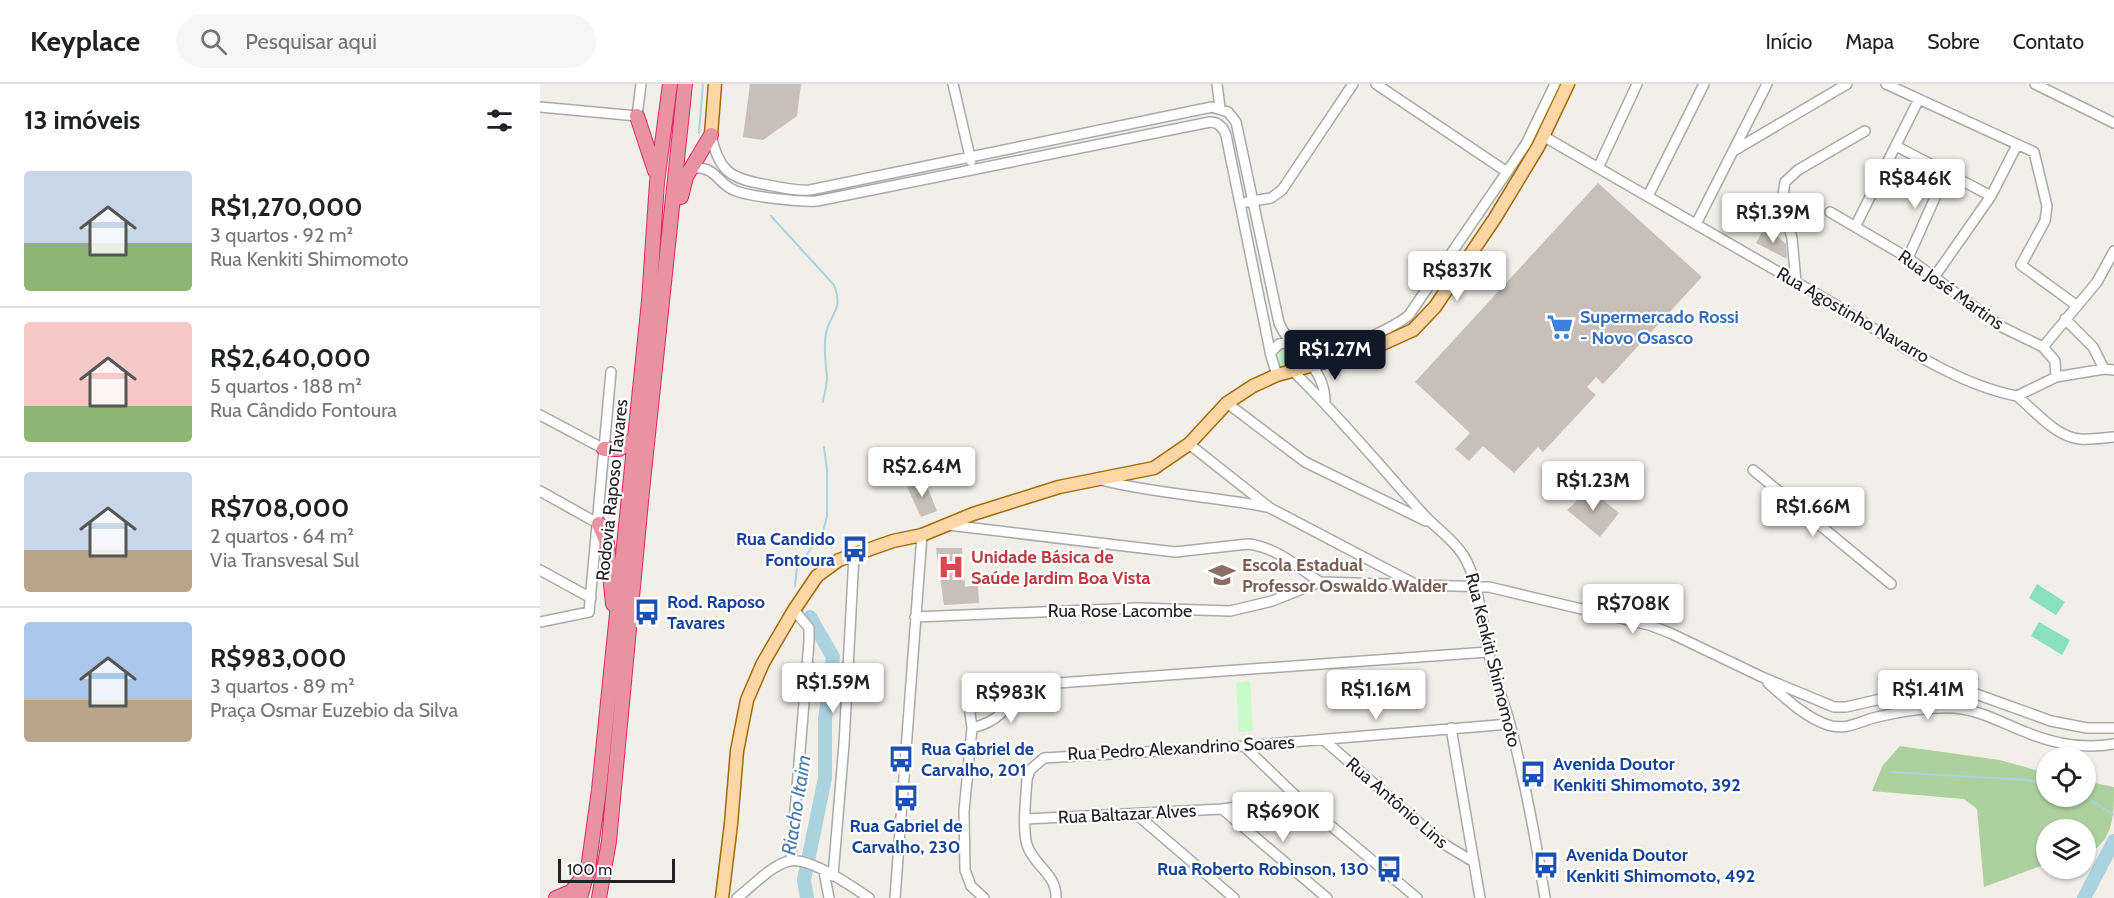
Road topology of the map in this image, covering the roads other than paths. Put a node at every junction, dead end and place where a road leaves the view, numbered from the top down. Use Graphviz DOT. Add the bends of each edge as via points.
graph roads {
  1 [pos="641,84"];
  2 [pos="670,84"];
  3 [pos="685,84"];
  4 [pos="715,84"];
  5 [pos="953,84"];
  6 [pos="1217,84"];
  7 [pos="1353,84"];
  8 [pos="1376,84"];
  9 [pos="1555,84"];
  10 [pos="1568,84"];
  11 [pos="1637,84"];
  12 [pos="1704,84"];
  13 [pos="1767,84"];
  14 [pos="1847,84"];
  15 [pos="1886,84"];
  16 [pos="2035,84"];
  17 [pos="1919,99"];
  18 [pos="540,107"];
  19 [pos="1221,108"];
  20 [pos="637,116"];
  21 [pos="2114,123"];
  22 [pos="1865,131"];
  23 [pos="711,135"];
  24 [pos="1544,136"];
  25 [pos="1037,143"];
  26 [pos="2018,145"];
  27 [pos="1896,146"];
  28 [pos="1734,150"];
  29 [pos="1040,155"];
  30 [pos="970,157"];
  31 [pos="692,168"];
  32 [pos="1598,168"];
  33 [pos="973,169"];
  34 [pos="1507,172"];
  35 [pos="1946,172"];
  36 [pos="730,174"];
  37 [pos="864,180"];
  38 [pos="657,182"];
  39 [pos="727,186"];
  40 [pos="865,191"];
  41 [pos="1648,196"];
  42 [pos="1990,196"];
  43 [pos="1253,201"];
  44 [pos="1240,204"];
  45 [pos="1830,212"];
  46 [pos="1696,224"];
  47 [pos="1856,227"];
  48 [pos="670,229"];
  49 [pos="2114,251"];
  50 [pos="1908,258"];
  51 [pos="1935,276"];
  52 [pos="1796,282"];
  53 [pos="2076,305"];
  54 [pos="2066,318"];
  55 [pos="1293,345"];
  56 [pos="2043,347"];
  57 [pos="1270,352"];
  58 [pos="1315,366"];
  59 [pos="2109,370"];
  60 [pos="1293,371"];
  61 [pos="611,372"];
  62 [pos="1277,375"];
  63 [pos="2056,377"];
  64 [pos="2018,396"];
  65 [pos="1325,402"];
  66 [pos="1227,403"];
  67 [pos="540,415"];
  68 [pos="2114,437"];
  69 [pos="636,438"];
  70 [pos="1189,444"];
  71 [pos="604,449"];
  72 [pos="1149,470"];
  73 [pos="1753,470"];
  74 [pos="1095,479"];
  75 [pos="1233,481"];
  76 [pos="1148,489"];
  77 [pos="540,491"];
  78 [pos="1228,499"];
  79 [pos="1270,508"];
  80 [pos="973,514"];
  81 [pos="1431,523"];
  82 [pos="599,524"];
  83 [pos="948,525"];
  84 [pos="991,529"];
  85 [pos="922,535"];
  86 [pos="855,555"];
  87 [pos="540,570"];
  88 [pos="1320,582"];
  89 [pos="1891,584"];
  90 [pos="1418,585"];
  91 [pos="1476,585"];
  92 [pos="591,598"];
  93 [pos="617,610"];
  94 [pos="794,610"];
  95 [pos="915,617"];
  96 [pos="540,622"];
  97 [pos="1488,652"];
  98 [pos="1762,677"];
  99 [pos="1014,686"];
  100 [pos="1881,698"];
  101 [pos="1846,706"];
  102 [pos="1875,718"];
  103 [pos="1510,724"];
  104 [pos="1845,727"];
  105 [pos="972,728"];
  106 [pos="1451,728"];
  107 [pos="2112,728"];
  108 [pos="1324,740"];
  109 [pos="2110,745"];
  110 [pos="1244,746"];
  111 [pos="1299,799"];
  112 [pos="1222,809"];
  113 [pos="1136,814"];
  114 [pos="1026,819"];
  115 [pos="795,861"];
  116 [pos="1474,862"];
  117 [pos="588,869"];
  118 [pos="829,874"];
  119 [pos="556,898"];
  120 [pos="580,898"];
  121 [pos="599,898"];
  122 [pos="722,898"];
  123 [pos="738,898"];
  124 [pos="829,898"];
  125 [pos="869,898"];
  126 [pos="895,898"];
  127 [pos="984,898"];
  128 [pos="1056,898"];
  129 [pos="1234,898"];
  130 [pos="1327,898"];
  131 [pos="1417,898"];
  132 [pos="1480,898"];
  133 [pos="1545,898"];
  1 -- 20 [label="street"];
  2 -- 38 [label="highway, Rodovia Raposo Tavares"];
  3 -- 48 [label="highway, Rodovia Raposo Tavares"];
  4 -- 23 [label="main road"];
  5 -- 30 [label="street"];
  6 -- 19 [label="street"];
  7 -- 43 [label="street" via="1285,187 1271,198"];
  8 -- 34 [label="street"];
  9 -- 34 [label="street" via="1526,144"];
  10 -- 24 [label="main road"];
  11 -- 32 [label="street"];
  12 -- 41 [label="street"];
  13 -- 28 [label="street"];
  14 -- 28 [label="street"];
  15 -- 17 [label="street"];
  16 -- 21 [label="street"];
  17 -- 26 [label="street"];
  17 -- 27 [label="street"];
  18 -- 20 [label="street"];
  19 -- 25 [label="street"];
  19 -- 43 [label="street" via="1236,122"];
  20 -- 38 [label="highway"];
  22 -- 52 [label="street" via="1798,170 1785,182 1782,202 1792,238"];
  23 -- 31 [label="highway"];
  23 -- 36 [label="street" via="717,159"];
  24 -- 32 [label="street, Rua Agostinho Navarro"];
  24 -- 58 [label="main road" via="1496,218 1424,320 1398,339"];
  25 -- 29 [label="street"];
  25 -- 30 [label="street"];
  26 -- 42 [label="street"];
  26 -- 53 [label="street" via="2034,152 2047,206 2046,222 2022,265"];
  27 -- 35 [label="street"];
  27 -- 47 [label="street"];
  28 -- 46 [label="street"];
  29 -- 33 [label="street"];
  29 -- 44 [label="street" via="1216,123 1226,135"];
  30 -- 33 [label="street"];
  30 -- 37 [label="street"];
  31 -- 39 [label="street" via="709,170"];
  31 -- 48 [label="highway" via="682,186 677,223"];
  32 -- 41 [label="street, Rua Agostinho Navarro"];
  33 -- 40 [label="street"];
  34 -- 55 [label="street" via="1404,320 1335,351 1319,352"];
  35 -- 42 [label="street"];
  35 -- 50 [label="street"];
  36 -- 37 [label="street" via="742,181 803,190"];
  36 -- 39 [label="street"];
  37 -- 40 [label="street"];
  38 -- 69 [label="highway, Rodovia Raposo Tavares"];
  39 -- 40 [label="street" via="737,192 803,201"];
  41 -- 46 [label="street, Rua Agostinho Navarro"];
  42 -- 51 [label="street"];
  43 -- 44 [label="street"];
  43 -- 55 [label="street" via="1276,315"];
  44 -- 57 [label="street"];
  45 -- 47 [label="street, Rua José Martins"];
  46 -- 52 [label="street, Rua Agostinho Navarro"];
  47 -- 50 [label="street, Rua José Martins"];
  48 -- 121 [label="highway, Rodovia Raposo Tavares" via="609,841"];
  49 -- 53 [label="street" via="2104,272"];
  50 -- 51 [label="street, Rua José Martins"];
  51 -- 56 [label="street, Rua José Martins" via="2002,327"];
  52 -- 64 [label="street, Rua Agostinho Navarro" via="1908,350 1985,386"];
  53 -- 54 [label="street"];
  54 -- 56 [label="street"];
  54 -- 59 [label="street"];
  55 -- 57 [label="street" via="1279,344"];
  55 -- 58 [label="street"];
  56 -- 63 [label="street" via="2055,361"];
  57 -- 62 [label="street"];
  58 -- 60 [label="main road"];
  58 -- 65 [label="street, Rua Kenkiti Shimomoto"];
  59 -- 63 [label="street"];
  60 -- 62 [label="main road"];
  60 -- 65 [label="street, Rua Kenkiti Shimomoto"];
  61 -- 71 [label="street"];
  62 -- 66 [label="main road"];
  63 -- 64 [label="street"];
  64 -- 68 [label="street" via="2055,429 2073,438"];
  65 -- 81 [label="street, Rua Kenkiti Shimomoto"];
  66 -- 70 [label="main road"];
  66 -- 81 [label="street" via="1305,462"];
  67 -- 71 [label="street"];
  69 -- 71 [label="highway" via="619,449"];
  69 -- 93 [label="highway, Rodovia Raposo Tavares"];
  70 -- 72 [label="main road"];
  70 -- 75 [label="street"];
  71 -- 82 [label="street"];
  72 -- 74 [label="main road"];
  72 -- 76 [label="street" via="1145,480"];
  73 -- 89 [label="street"];
  74 -- 76 [label="street"];
  74 -- 80 [label="main road"];
  75 -- 78 [label="street"];
  75 -- 79 [label="street"];
  76 -- 78 [label="street"];
  77 -- 82 [label="street"];
  78 -- 79 [label="street"];
  79 -- 90 [label="street"];
  80 -- 83 [label="main road"];
  80 -- 84 [label="street"];
  81 -- 91 [label="street, Rua Kenkiti Shimomoto" via="1464,556"];
  82 -- 92 [label="street"];
  82 -- 93 [label="highway" via="607,543 611,600"];
  83 -- 84 [label="street"];
  83 -- 85 [label="main road"];
  84 -- 88 [label="street" via="1175,552 1259,545"];
  85 -- 86 [label="main road"];
  85 -- 95 [label="street"];
  86 -- 94 [label="main road" via="839,560 816,576"];
  86 -- 118 [label="street" via="844,744"];
  87 -- 92 [label="street"];
  88 -- 90 [label="street"];
  88 -- 95 [label="street, Rua Rose Lacombe" via="1230,611 1126,608"];
  90 -- 91 [label="street"];
  91 -- 97 [label="street, Rua Kenkiti Shimomoto"];
  91 -- 98 [label="street" via="1649,625"];
  92 -- 96 [label="street" via="589,613"];
  93 -- 117 [label="highway, Rodovia Raposo Tavares"];
  94 -- 115 [label="street" via="809,628"];
  94 -- 122 [label="main road" via="763,663 741,723"];
  95 -- 126 [label="street"];
  97 -- 99 [label="street"];
  97 -- 103 [label="street, Rua Kenkiti Shimomoto"];
  98 -- 101 [label="street" via="1826,705"];
  98 -- 104 [label="street" via="1818,720"];
  99 -- 105 [label="street" via="1004,712"];
  99 -- 105 [label="street" via="980,692 970,713"];
  100 -- 101 [label="street"];
  100 -- 102 [label="street"];
  100 -- 107 [label="street" via="1930,690 1965,690 2050,721"];
  101 -- 104 [label="street"];
  102 -- 104 [label="street"];
  102 -- 109 [label="street" via="1929,707 1958,708 2042,738 2082,746"];
  103 -- 106 [label="street, Rua Pedro Alexandrino Soares"];
  103 -- 133 [label="street, Rua Kenkiti Shimomoto"];
  105 -- 127 [label="street" via="964,811 965,870 971,886"];
  106 -- 108 [label="street, Rua Pedro Alexandrino Soares"];
  106 -- 116 [label="street"];
  107 -- 109 [label="street"];
  108 -- 110 [label="street, Rua Pedro Alexandrino Soares"];
  108 -- 116 [label="street, Rua Antônio Lins" via="1442,843"];
  110 -- 111 [label="street"];
  110 -- 114 [label="street, Rua Pedro Alexandrino Soares" via="1044,758 1026,779"];
  111 -- 112 [label="street, Rua Baltazar Alves"];
  111 -- 131 [label="street"];
  112 -- 113 [label="street, Rua Baltazar Alves"];
  112 -- 130 [label="street"];
  113 -- 114 [label="street, Rua Baltazar Alves"];
  113 -- 129 [label="street"];
  114 -- 128 [label="street, Rua Pedro Alexandrino Soares" via="1028,847 1056,885"];
  115 -- 118 [label="street"];
  115 -- 123 [label="street" via="778,866"];
  116 -- 132 [label="street"];
  117 -- 119 [label="highway" via="571,892"];
  117 -- 120 [label="highway, Rodovia Raposo Tavares"];
  118 -- 124 [label="street"];
  118 -- 125 [label="street"];
}
